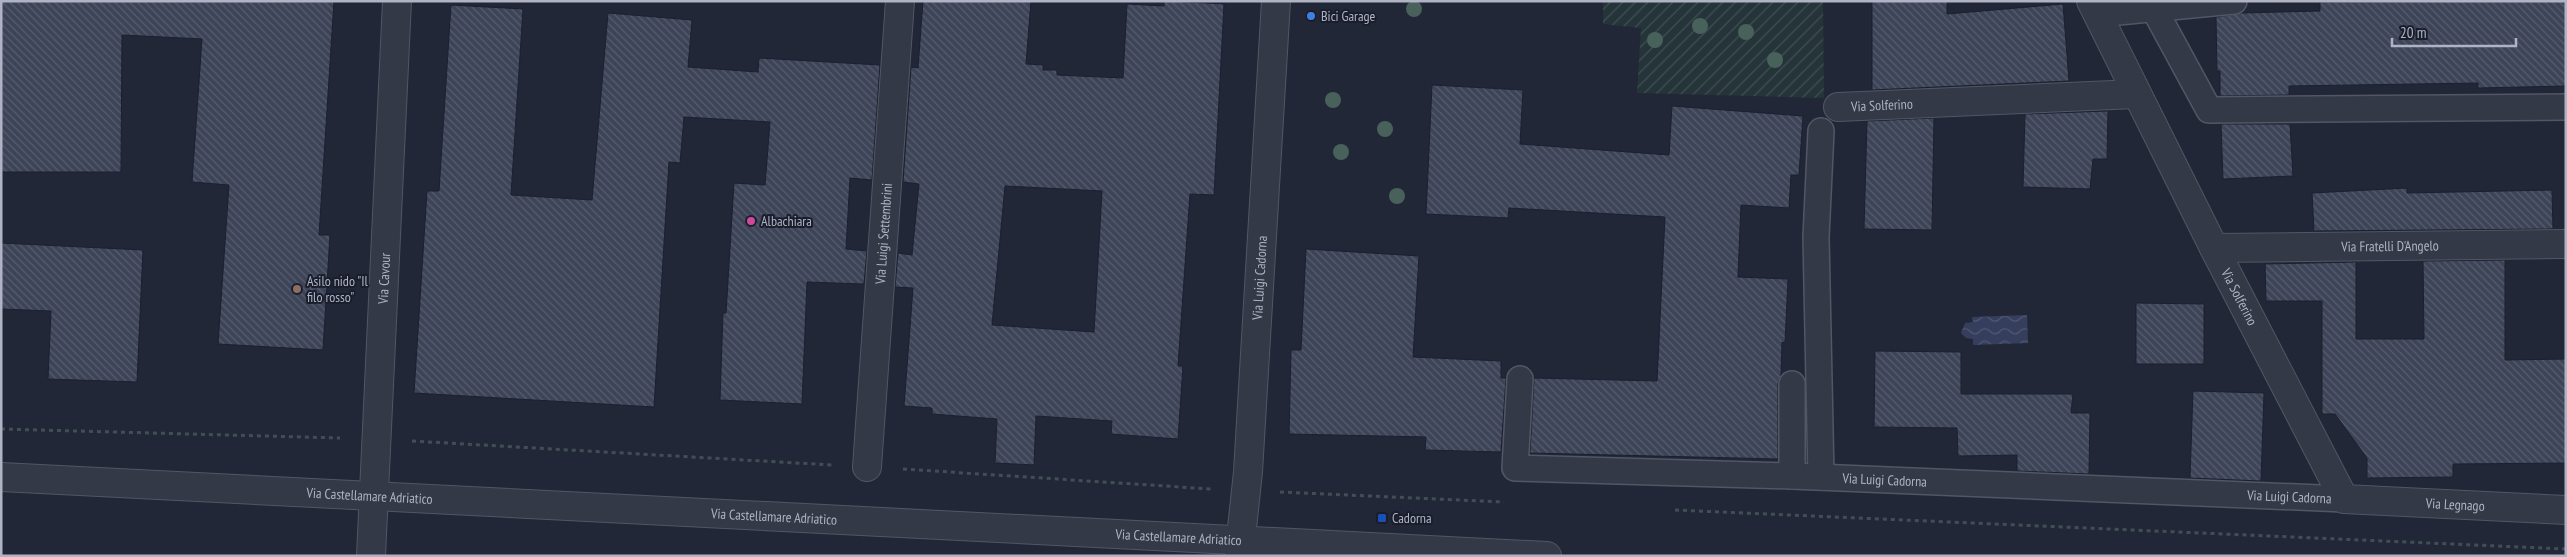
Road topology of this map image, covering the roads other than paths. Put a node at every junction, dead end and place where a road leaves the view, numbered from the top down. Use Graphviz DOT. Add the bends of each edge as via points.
graph roads {
  1 [pos="397,1"];
  2 [pos="900,1"];
  3 [pos="1276,1"];
  4 [pos="2234,1"];
  5 [pos="2094,7"];
  6 [pos="2153,7"];
  7 [pos="2136,94"];
  8 [pos="1838,107"];
  9 [pos="2566,107"];
  10 [pos="1821,131"];
  11 [pos="2566,244"];
  12 [pos="2214,248"];
  13 [pos="1520,379"];
  14 [pos="1792,384"];
  15 [pos="867,467"];
  16 [pos="1792,476"];
  17 [pos="1,477"];
  18 [pos="1821,477"];
  19 [pos="373,494"];
  20 [pos="2344,499"];
  21 [pos="2566,510"];
  22 [pos="1240,548"];
  23 [pos="371,556"];
  24 [pos="1547,556"];
  1 -- 19 [label="street, Via Cavour"];
  2 -- 15 [label="street, Via Luigi Settembrini"];
  3 -- 22 [label="street, Via Luigi Cadorna" via="1248,472"];
  4 -- 6 [label="lane"];
  5 -- 6 [label="lane"];
  5 -- 7 [label="street, Via Solferino"];
  6 -- 9 [label="lane" via="2210,110"];
  7 -- 8 [label="street, Via Solferino"];
  7 -- 12 [label="street, Via Solferino"];
  10 -- 18 [label="lane" via="1816,237"];
  11 -- 12 [label="street, Via Fratelli D'Angelo"];
  12 -- 20 [label="street, Via Solferino"];
  13 -- 16 [label="lane, Via Luigi Cadorna" via="1515,468"];
  14 -- 16 [label="lane"];
  16 -- 18 [label="lane, Via Luigi Cadorna"];
  17 -- 19 [label="street, Via Castellamare Adriatico"];
  18 -- 20 [label="lane, Via Luigi Cadorna"];
  19 -- 22 [label="street, Via Castellamare Adriatico"];
  19 -- 23 [label="street, Via Cavour"];
  20 -- 21 [label="street, Via Legnago"];
  22 -- 24 [label="street, Via Castellamare Adriatico"];
}
